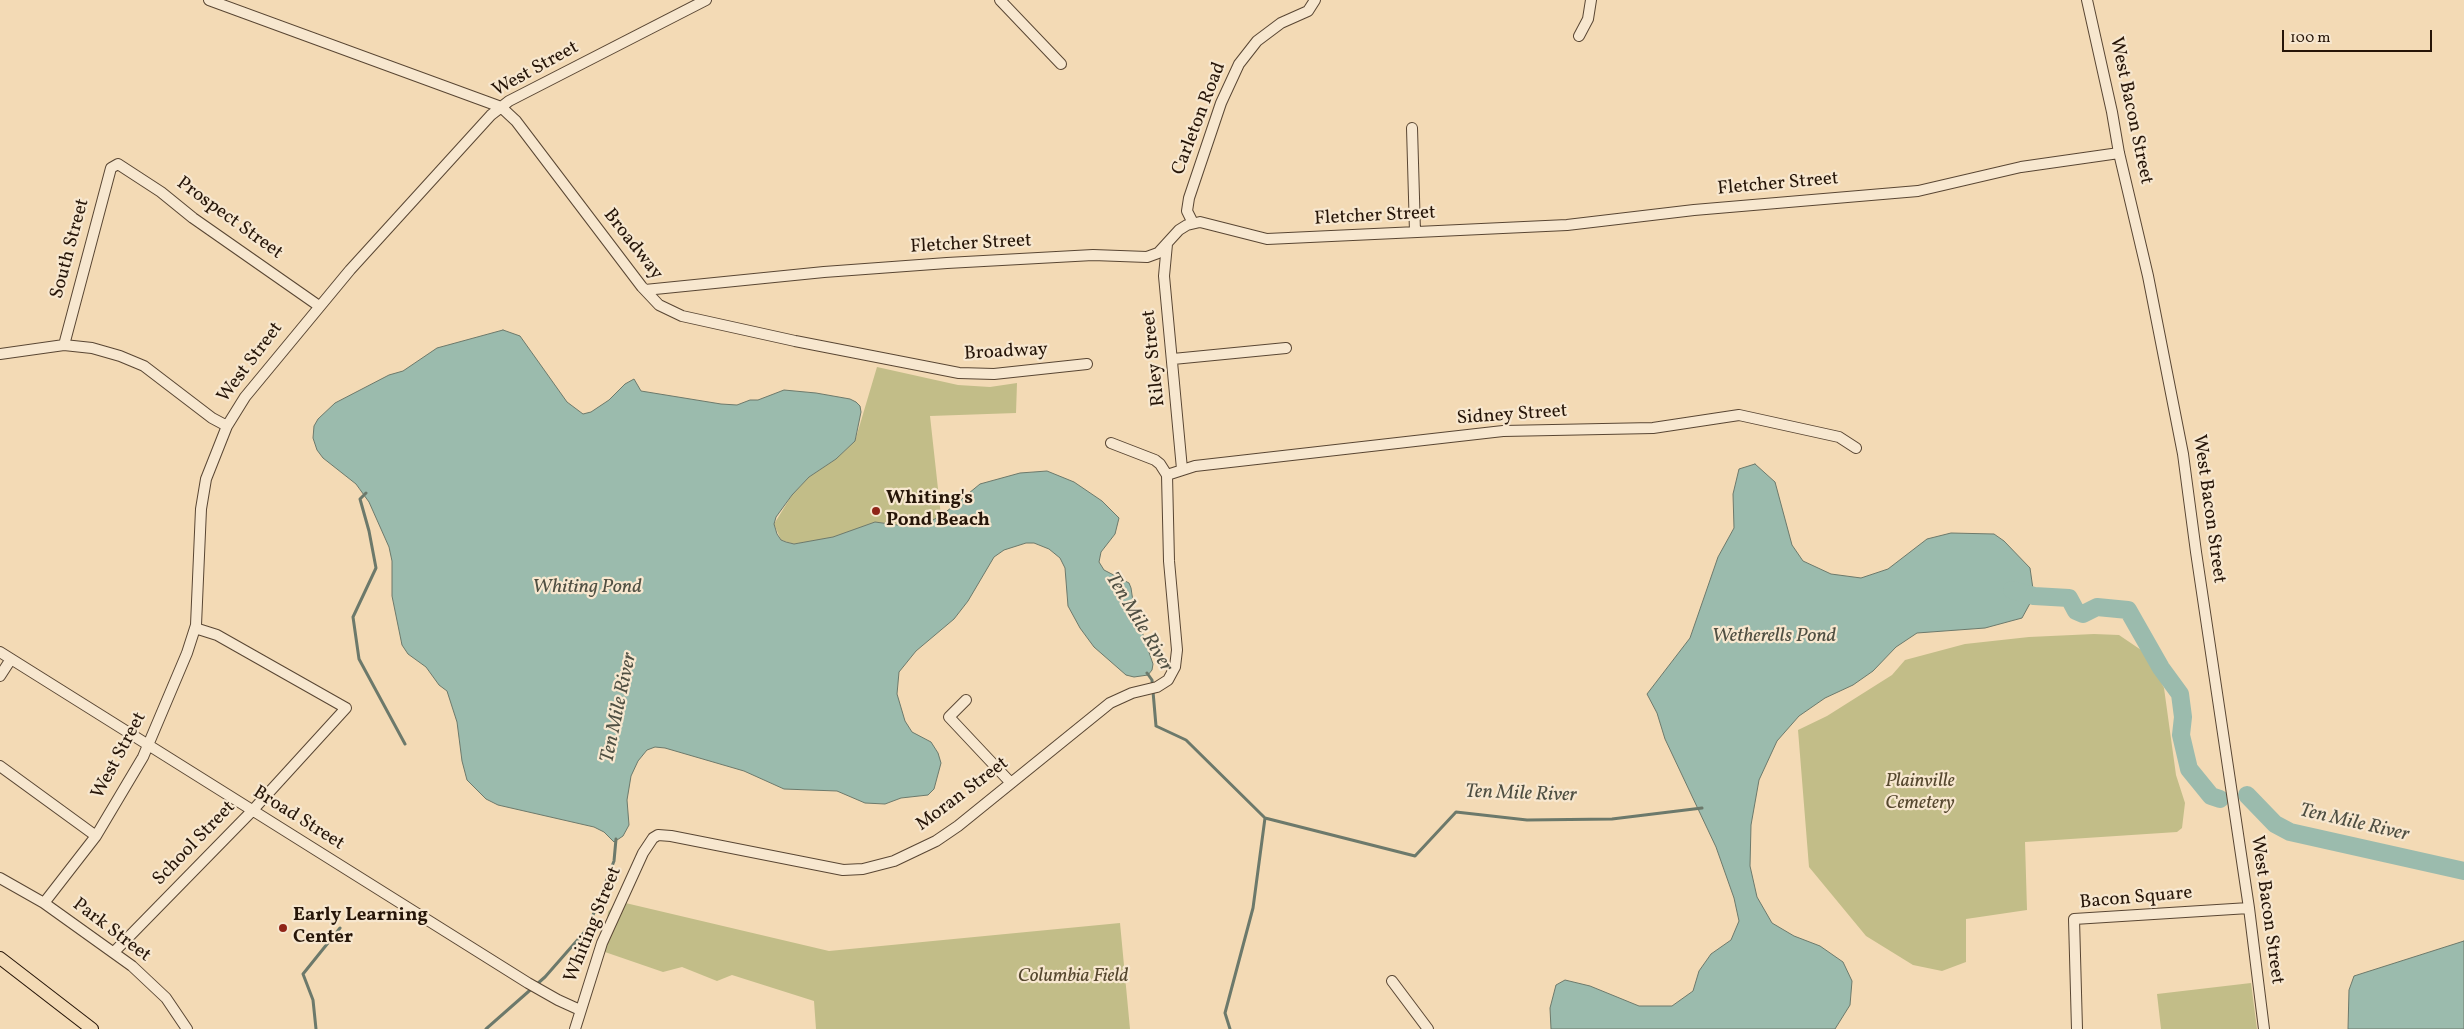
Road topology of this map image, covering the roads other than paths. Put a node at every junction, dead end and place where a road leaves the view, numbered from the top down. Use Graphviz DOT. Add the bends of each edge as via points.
graph roads {
  1 [pos="209,0"];
  2 [pos="706,0"];
  3 [pos="1000,0"];
  4 [pos="1591,0"];
  5 [pos="2087,0"];
  6 [pos="1314,1"];
  7 [pos="1579,36"];
  8 [pos="1061,64"];
  9 [pos="501,107"];
  10 [pos="1412,128"];
  11 [pos="2119,153"];
  12 [pos="117,164"];
  13 [pos="1194,223"];
  14 [pos="1415,232"];
  15 [pos="1167,243"];
  16 [pos="645,290"];
  17 [pos="319,306"];
  18 [pos="64,346"];
  19 [pos="1286,348"];
  20 [pos="0,354"];
  21 [pos="1173,359"];
  22 [pos="1087,364"];
  23 [pos="227,426"];
  24 [pos="1111,443"];
  25 [pos="1856,448"];
  26 [pos="1182,469"];
  27 [pos="1167,475"];
  28 [pos="195,628"];
  29 [pos="0,652"];
  30 [pos="11,659"];
  31 [pos="0,676"];
  32 [pos="966,700"];
  33 [pos="149,745"];
  34 [pos="0,766"];
  35 [pos="1011,783"];
  36 [pos="252,811"];
  37 [pos="96,836"];
  38 [pos="653,838"];
  39 [pos="0,878"];
  40 [pos="44,903"];
  41 [pos="2250,908"];
  42 [pos="114,952"];
  43 [pos="0,958"];
  44 [pos="1392,981"];
  45 [pos="580,1010"];
  46 [pos="92,1029"];
  47 [pos="187,1029"];
  48 [pos="575,1029"];
  49 [pos="1428,1029"];
  50 [pos="2077,1029"];
  51 [pos="2264,1029"];
  1 -- 9 [label="street, Broadway"];
  2 -- 9 [label="street, West Street"];
  3 -- 8 [label="street"];
  4 -- 7 [label="street" via="1588,19"];
  5 -- 11 [label="street, West Bacon Street"];
  6 -- 13 [label="street, Carleton Road" via="1308,11 1268,31 1239,64 1221,103 1188,198 1187,211"];
  9 -- 16 [label="street, Broadway" via="516,121"];
  9 -- 17 [label="street, West Street" via="460,147"];
  10 -- 14 [label="street"];
  11 -- 14 [label="street, Fletcher Street" via="2021,167 1918,191 1694,210 1567,225"];
  11 -- 41 [label="street, West Bacon Street" via="2148,276 2183,454"];
  12 -- 17 [label="street, Prospect Street"];
  12 -- 18 [label="street, South Street" via="111,168"];
  13 -- 14 [label="street, Fletcher Street" via="1267,239"];
  13 -- 15 [label="street, Fletcher Street" via="1179,230"];
  15 -- 16 [label="street, Fletcher Street" via="1158,253 1147,257 1093,256 946,263 814,272"];
  15 -- 21 [label="street, Riley Street" via="1164,276"];
  16 -- 22 [label="street, Broadway" via="659,305 682,316 940,370 994,374"];
  17 -- 23 [label="street, West Street" via="245,397"];
  18 -- 20 [label="street"];
  18 -- 23 [label="street" via="92,348 133,361"];
  19 -- 21 [label="street"];
  21 -- 26 [label="street, Riley Street"];
  23 -- 28 [label="street, West Street" via="206,479 201,508"];
  24 -- 27 [label="street" via="1155,460"];
  25 -- 26 [label="street, Sidney Street" via="1839,437 1739,415 1653,428 1503,431"];
  26 -- 27 [label="street, Sidney Street"];
  27 -- 35 [label="street, Moran Street" via="1176,660 1173,674 1154,688 1120,697 1100,709"];
  28 -- 33 [label="street, West Street"];
  28 -- 36 [label="street, School Street" via="217,635 346,708"];
  29 -- 30 [label="street, Broad Street"];
  30 -- 31 [label="street"];
  30 -- 33 [label="street, Broad Street"];
  32 -- 35 [label="street" via="949,717"];
  33 -- 36 [label="street, Broad Street"];
  33 -- 37 [label="street, West Street"];
  34 -- 37 [label="street"];
  35 -- 38 [label="street, Moran Street" via="936,841 894,860 863,869 816,866 670,836"];
  36 -- 42 [label="street, School Street"];
  36 -- 45 [label="street, Broad Street" via="528,983"];
  37 -- 40 [label="street, West Street"];
  38 -- 45 [label="street, Whiting Street" via="613,916"];
  39 -- 40 [label="street, Park Street"];
  40 -- 42 [label="street, Park Street"];
  41 -- 50 [label="street, Bacon Square" via="2074,919"];
  41 -- 51 [label="street, West Bacon Street"];
  42 -- 47 [label="street, Park Street" via="161,993"];
  43 -- 46 [label="main road"];
  44 -- 49 [label="street"];
  45 -- 48 [label="street, Whiting Street"];
}
